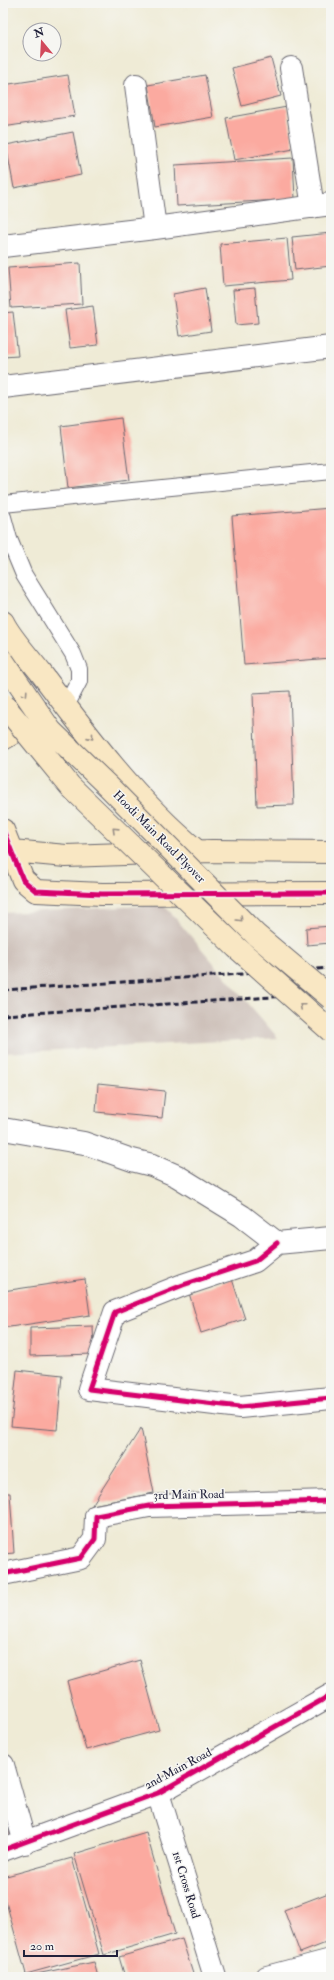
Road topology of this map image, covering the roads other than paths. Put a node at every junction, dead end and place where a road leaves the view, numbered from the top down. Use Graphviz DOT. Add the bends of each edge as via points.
graph roads {
  1 [pos="291,68"];
  2 [pos="136,85"];
  3 [pos="322,205"];
  4 [pos="155,228"];
  5 [pos="3,246"];
  6 [pos="331,346"];
  7 [pos="3,387"];
  8 [pos="331,471"];
  9 [pos="3,504"];
  10 [pos="3,517"];
  11 [pos="3,622"];
  12 [pos="3,661"];
  13 [pos="3,704"];
  14 [pos="65,705"];
  15 [pos="3,739"];
  16 [pos="7,843"];
  17 [pos="197,851"];
  18 [pos="331,852"];
  19 [pos="331,893"];
  20 [pos="331,998"];
  21 [pos="331,1032"];
  22 [pos="3,1129"];
  23 [pos="331,1238"];
  24 [pos="277,1243"];
  25 [pos="331,1398"];
  26 [pos="331,1501"];
  27 [pos="3,1574"];
  28 [pos="331,1695"];
  29 [pos="3,1765"];
  30 [pos="158,1793"];
  31 [pos="25,1843"];
  32 [pos="3,1850"];
  33 [pos="331,1960"];
  34 [pos="215,1977"];
  35 [pos="267,1977"];
  1 -- 3 [label="street"];
  2 -- 4 [label="street"];
  3 -- 4 [label="street"];
  4 -- 5 [label="street"];
  6 -- 7 [label="street"];
  8 -- 9 [label="lane"];
  10 -- 14 [label="lane" via="24,575 73,654 79,669 79,681"];
  11 -- 14 [label="street"];
  12 -- 20 [label="street, Hoodi Main Road Flyover, one-way, bridge" via="51,731 256,935"];
  21 -- 13 [label="street, Hoodi Main Road Flyover, one-way, bridge" via="236,947 70,786"];
  14 -- 15 [label="street"];
  14 -- 17 [label="street, one-way" via="124,778 175,833"];
  16 -- 17 [label="street" via="66,856"];
  16 -- 19 [label="street" via="23,880 36,891 102,894"];
  17 -- 18 [label="street"];
  22 -- 24 [label="street" via="84,1143 152,1165 177,1176 236,1212"];
  23 -- 24 [label="street"];
  24 -- 25 [label="street" via="255,1261 183,1284 115,1312 88,1389 240,1407"];
  26 -- 27 [label="street, 3rd Main Road" via="149,1506 96,1516 95,1539 81,1558"];
  28 -- 30 [label="street, 2nd Main Road"];
  29 -- 31 [label="street"];
  30 -- 31 [label="street, 2nd Main Road"];
  30 -- 34 [label="street, 1st Cross Road"];
  31 -- 32 [label="street, 2nd Main Road"];
  33 -- 35 [label="street"];
}
